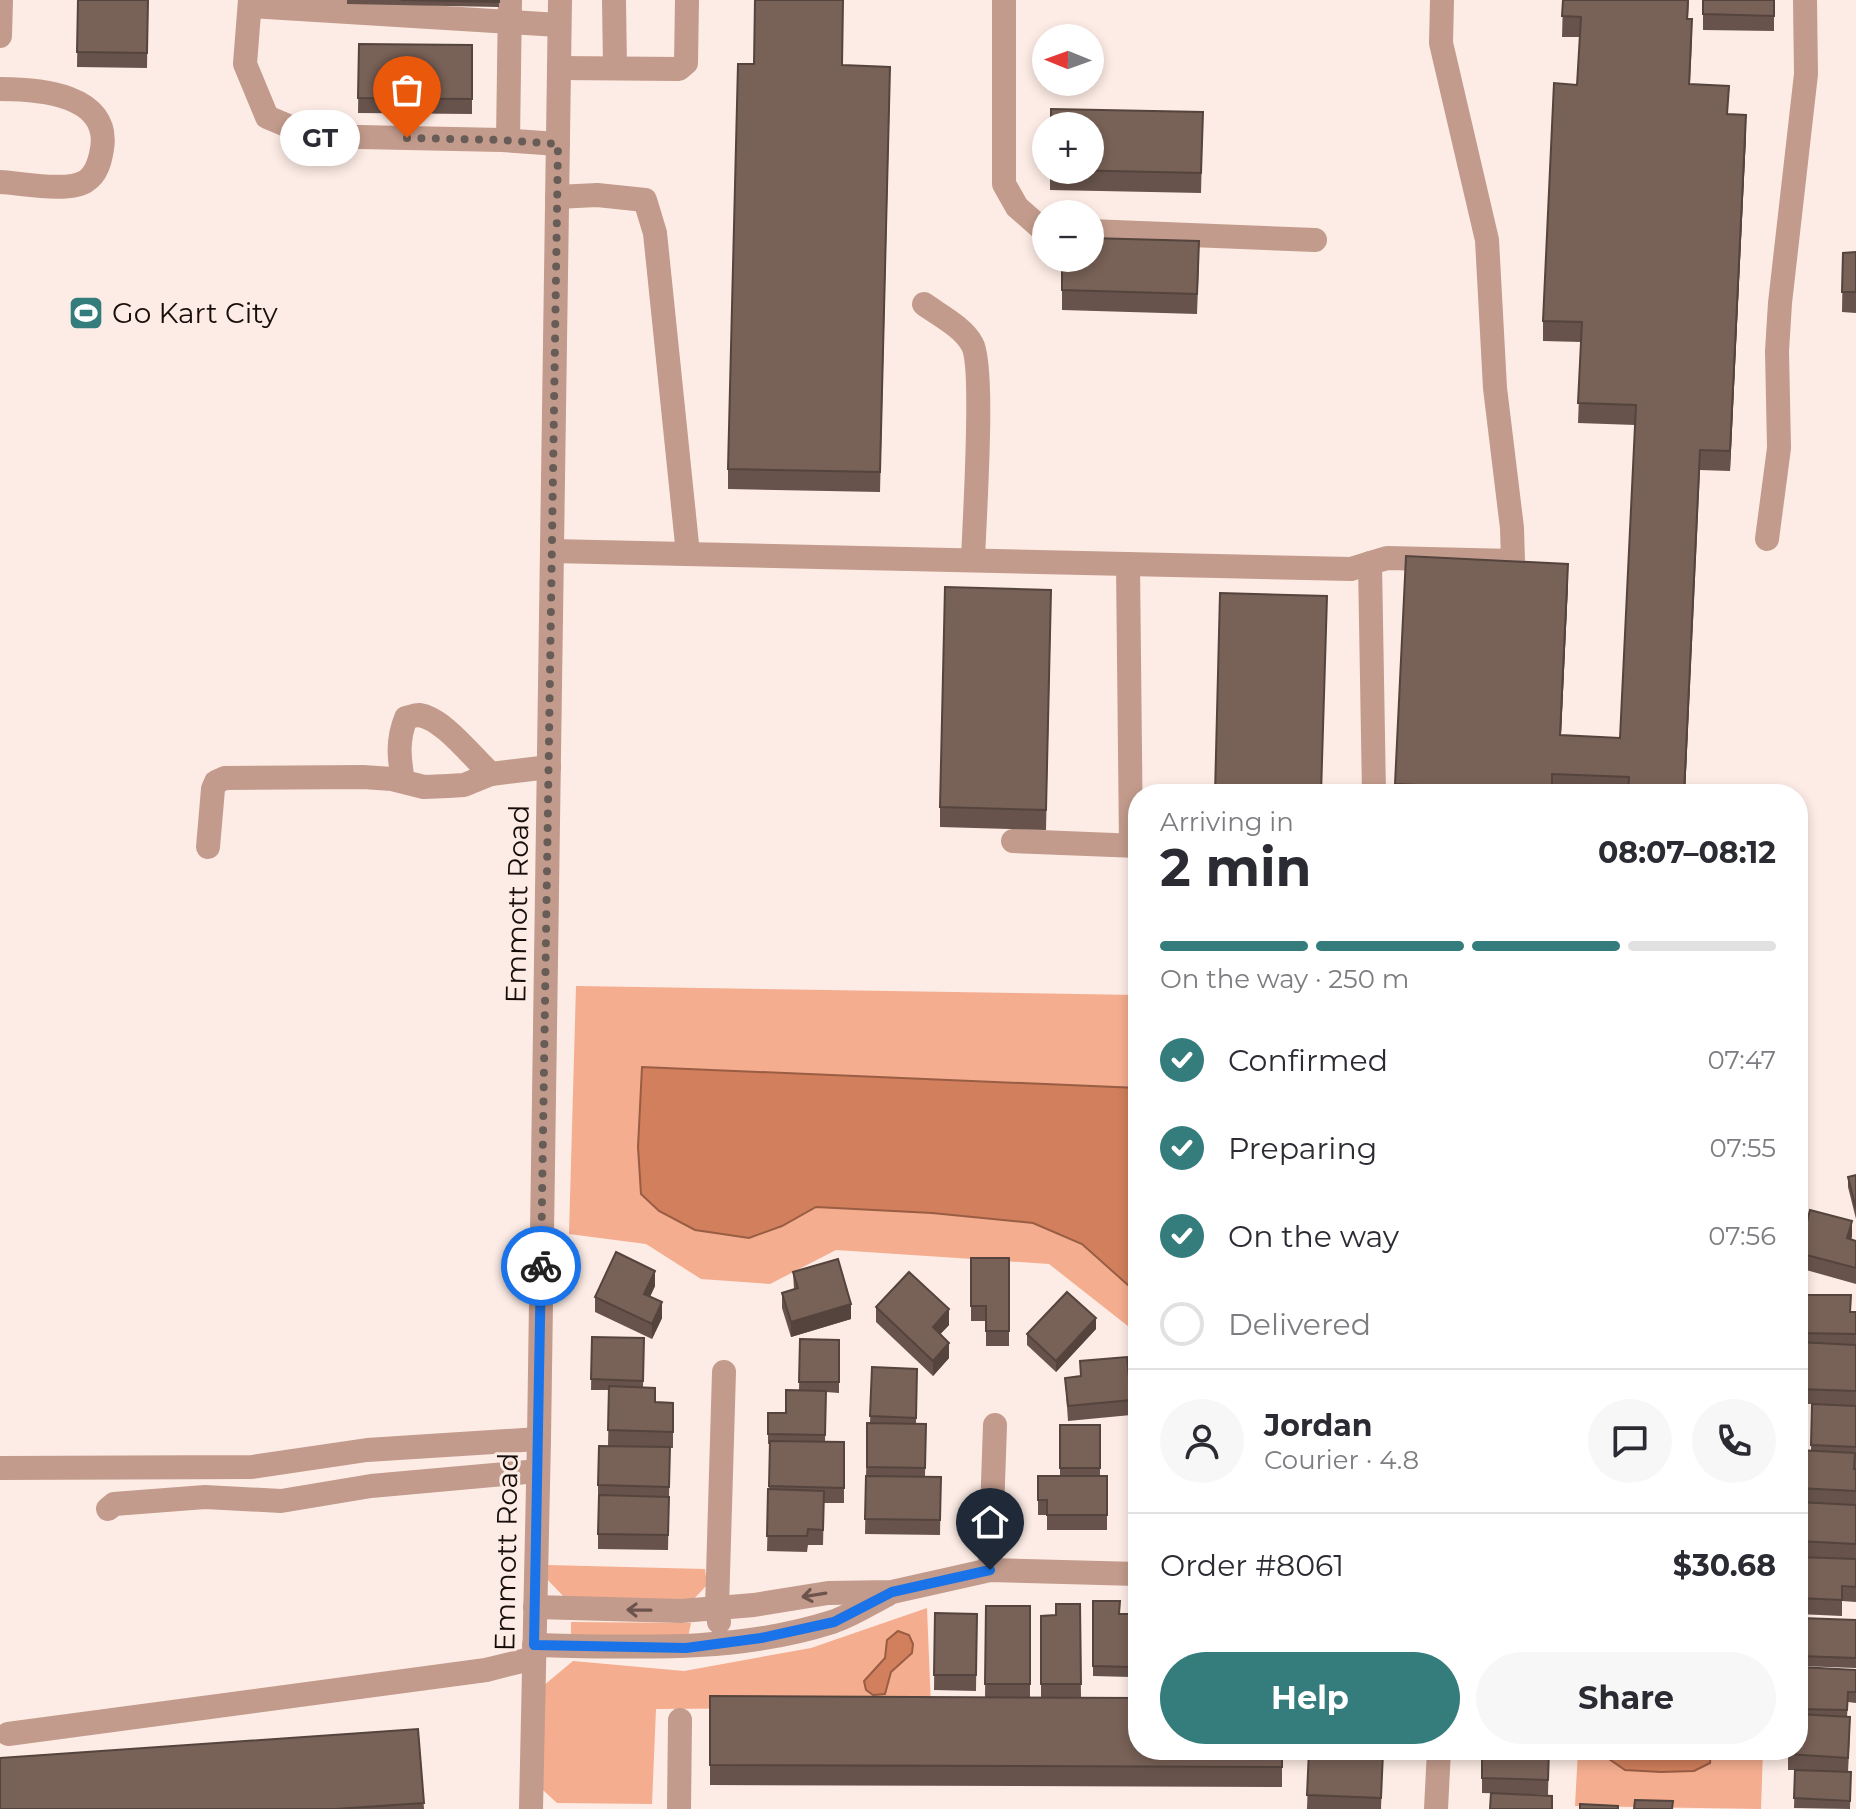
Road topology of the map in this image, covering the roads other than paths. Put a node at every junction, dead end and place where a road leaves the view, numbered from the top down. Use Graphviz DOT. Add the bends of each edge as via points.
graph roads {
  1 [pos="1,0"];
  2 [pos="560,0"];
  3 [pos="614,0"];
  4 [pos="687,0"];
  5 [pos="1004,0"];
  6 [pos="1442,0"];
  7 [pos="1805,0"];
  8 [pos="250,3"];
  9 [pos="510,11"];
  10 [pos="559,25"];
  11 [pos="0,36"];
  12 [pos="559,68"];
  13 [pos="615,68"];
  14 [pos="0,89"];
  15 [pos="508,140"];
  16 [pos="558,144"];
  17 [pos="0,182"];
  18 [pos="557,197"];
  19 [pos="1032,220"];
  20 [pos="1104,232"];
  21 [pos="1315,240"];
  22 [pos="924,304"];
  23 [pos="1767,539"];
  24 [pos="552,551"];
  25 [pos="688,554"];
  26 [pos="973,560"];
  27 [pos="1370,563"];
  28 [pos="1128,564"];
  29 [pos="549,767"];
  30 [pos="491,774"];
  31 [pos="403,781"];
  32 [pos="1133,784"];
  33 [pos="1374,784"];
  34 [pos="1013,841"];
  35 [pos="1128,845"];
  36 [pos="208,847"];
  37 [pos="724,1372"];
  38 [pos="995,1425"];
  39 [pos="539,1439"];
  40 [pos="0,1468"];
  41 [pos="538,1471"];
  42 [pos="108,1509"];
  43 [pos="990,1570"];
  44 [pos="1128,1574"];
  45 [pos="892,1592"];
  46 [pos="535,1607"];
  47 [pos="717,1608"];
  48 [pos="723,1644"];
  49 [pos="534,1652"];
  50 [pos="680,1720"];
  51 [pos="8,1734"];
  52 [pos="1438,1760"];
  53 [pos="531,1809"];
  54 [pos="679,1809"];
  55 [pos="1436,1809"];
  1 -- 11 [label="street"];
  2 -- 10 [label="street, Emmott Road"];
  3 -- 13 [label="street"];
  4 -- 13 [label="street" via="686,63 679,69"];
  5 -- 19 [label="street" via="1004,184"];
  6 -- 27 [label="street" via="1441,43 1487,240 1513,561 1387,558"];
  7 -- 23 [label="street" via="1806,74 1780,303 1779,448"];
  8 -- 9 [label="street"];
  8 -- 15 [label="street" via="245,64 267,117 312,136"];
  9 -- 10 [label="street"];
  9 -- 15 [label="street"];
  10 -- 12 [label="street, Emmott Road"];
  12 -- 13 [label="street"];
  12 -- 16 [label="street, Emmott Road"];
  14 -- 17 [label="street" via="40,89 86,106 100,124 103,144 98,167 85,182 61,187"];
  15 -- 16 [label="street"];
  16 -- 18 [label="street, Emmott Road"];
  18 -- 24 [label="street, Emmott Road"];
  18 -- 25 [label="street" via="645,200 655,233"];
  20 -- 21 [label="street"];
  22 -- 26 [label="street" via="974,345 978,382"];
  24 -- 25 [label="street"];
  24 -- 29 [label="street, Emmott Road"];
  25 -- 26 [label="street"];
  26 -- 28 [label="street"];
  27 -- 28 [label="street" via="1351,569"];
  27 -- 33 [label="street"];
  28 -- 32 [label="street"];
  29 -- 30 [label="street"];
  29 -- 39 [label="street, Emmott Road"];
  30 -- 31 [label="street" via="464,785 424,787"];
  30 -- 31 [label="street" via="460,741 420,715 406,718 399,734"];
  31 -- 36 [label="street" via="225,778 213,789"];
  34 -- 35 [label="street"];
  37 -- 47 [label="street"];
  38 -- 43 [label="street"];
  39 -- 40 [label="street" via="367,1450 252,1467"];
  39 -- 41 [label="street, Emmott Road"];
  41 -- 42 [label="street" via="371,1486 281,1501 205,1497 114,1504"];
  41 -- 46 [label="street, Emmott Road"];
  43 -- 44 [label="street"];
  43 -- 45 [label="street"];
  45 -- 47 [label="street, one-way" via="828,1593"];
  45 -- 48 [label="street" via="834,1622"];
  47 -- 46 [label="street, one-way"];
  46 -- 49 [label="street, Emmott Road"];
  47 -- 48 [label="street"];
  48 -- 49 [label="street"];
  49 -- 51 [label="street" via="486,1670"];
  49 -- 53 [label="street, Emmott Road"];
  50 -- 54 [label="street"];
  52 -- 55 [label="street"];
}
